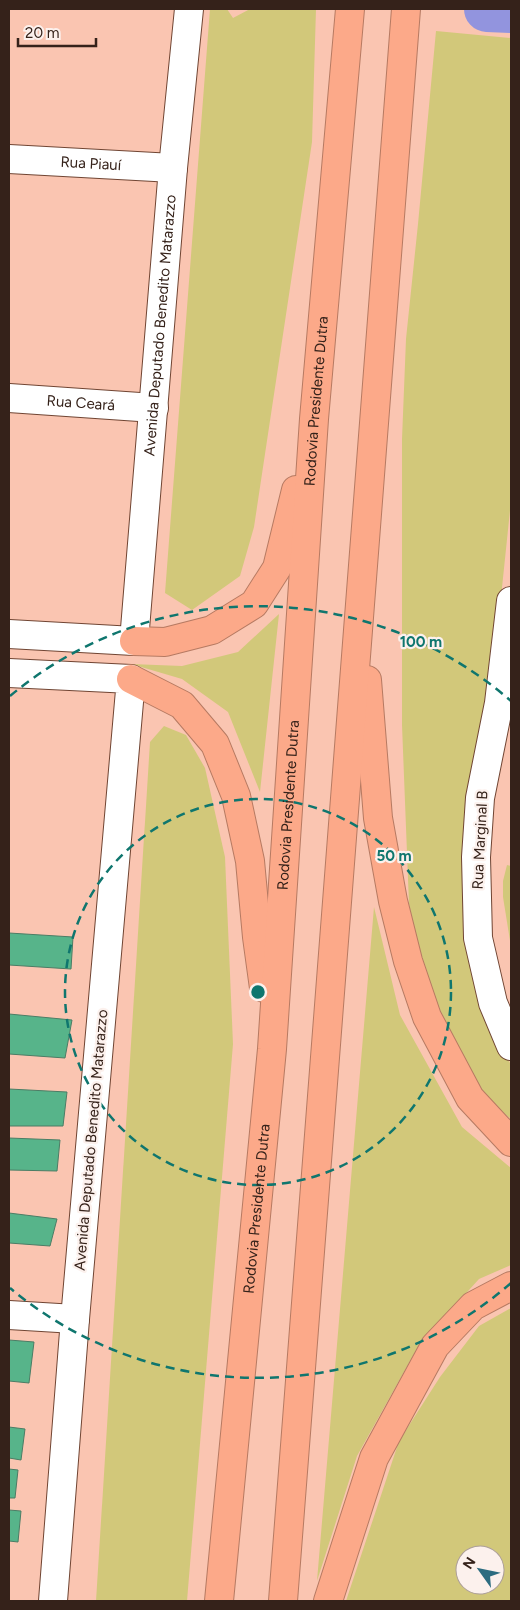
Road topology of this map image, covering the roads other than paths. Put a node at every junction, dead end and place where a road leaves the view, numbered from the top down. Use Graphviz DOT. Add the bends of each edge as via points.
graph roads {
  1 [pos="189,9"];
  2 [pos="350,9"];
  3 [pos="406,9"];
  4 [pos="9,159"];
  5 [pos="173,168"];
  6 [pos="9,398"];
  7 [pos="154,408"];
  8 [pos="314,418"];
  9 [pos="360,592"];
  10 [pos="511,601"];
  11 [pos="9,634"];
  12 [pos="134,641"];
  13 [pos="9,673"];
  14 [pos="131,679"];
  15 [pos="505,705"];
  16 [pos="511,1046"];
  17 [pos="272,1049"];
  18 [pos="511,1142"];
  19 [pos="511,1286"];
  20 [pos="9,1315"];
  21 [pos="75,1319"];
  22 [pos="53,1601"];
  23 [pos="219,1601"];
  24 [pos="283,1601"];
  25 [pos="328,1601"];
  1 -- 5 [label="street, Avenida Deputado Benedito Matarazzo"];
  2 -- 8 [label="highway, Rodovia Presidente Dutra"];
  3 -- 9 [label="highway"];
  4 -- 5 [label="street, Rua Piauí"];
  5 -- 7 [label="street, Avenida Deputado Benedito Matarazzo"];
  6 -- 7 [label="street, Rua Ceará"];
  7 -- 12 [label="street, Avenida Deputado Benedito Matarazzo"];
  8 -- 12 [label="highway" via="277,568 254,604 212,630 165,642"];
  8 -- 17 [label="highway, Rodovia Presidente Dutra"];
  9 -- 18 [label="highway" via="378,818 408,961 426,1017 470,1098"];
  9 -- 24 [label="highway"];
  10 -- 15 [label="street, Rua Marginal B"];
  11 -- 12 [label="street"];
  13 -- 14 [label="street"];
  14 -- 17 [label="highway" via="182,705 215,744 236,796 250,861"];
  14 -- 21 [label="street, Avenida Deputado Benedito Matarazzo"];
  15 -- 16 [label="street, Rua Marginal B" via="480,798 476,857 478,938 493,1003"];
  17 -- 23 [label="highway, Rodovia Presidente Dutra"];
  19 -- 25 [label="highway" via="473,1306 435,1346 374,1458"];
  20 -- 21 [label="street"];
  21 -- 22 [label="street, Avenida Deputado Benedito Matarazzo"];
}
